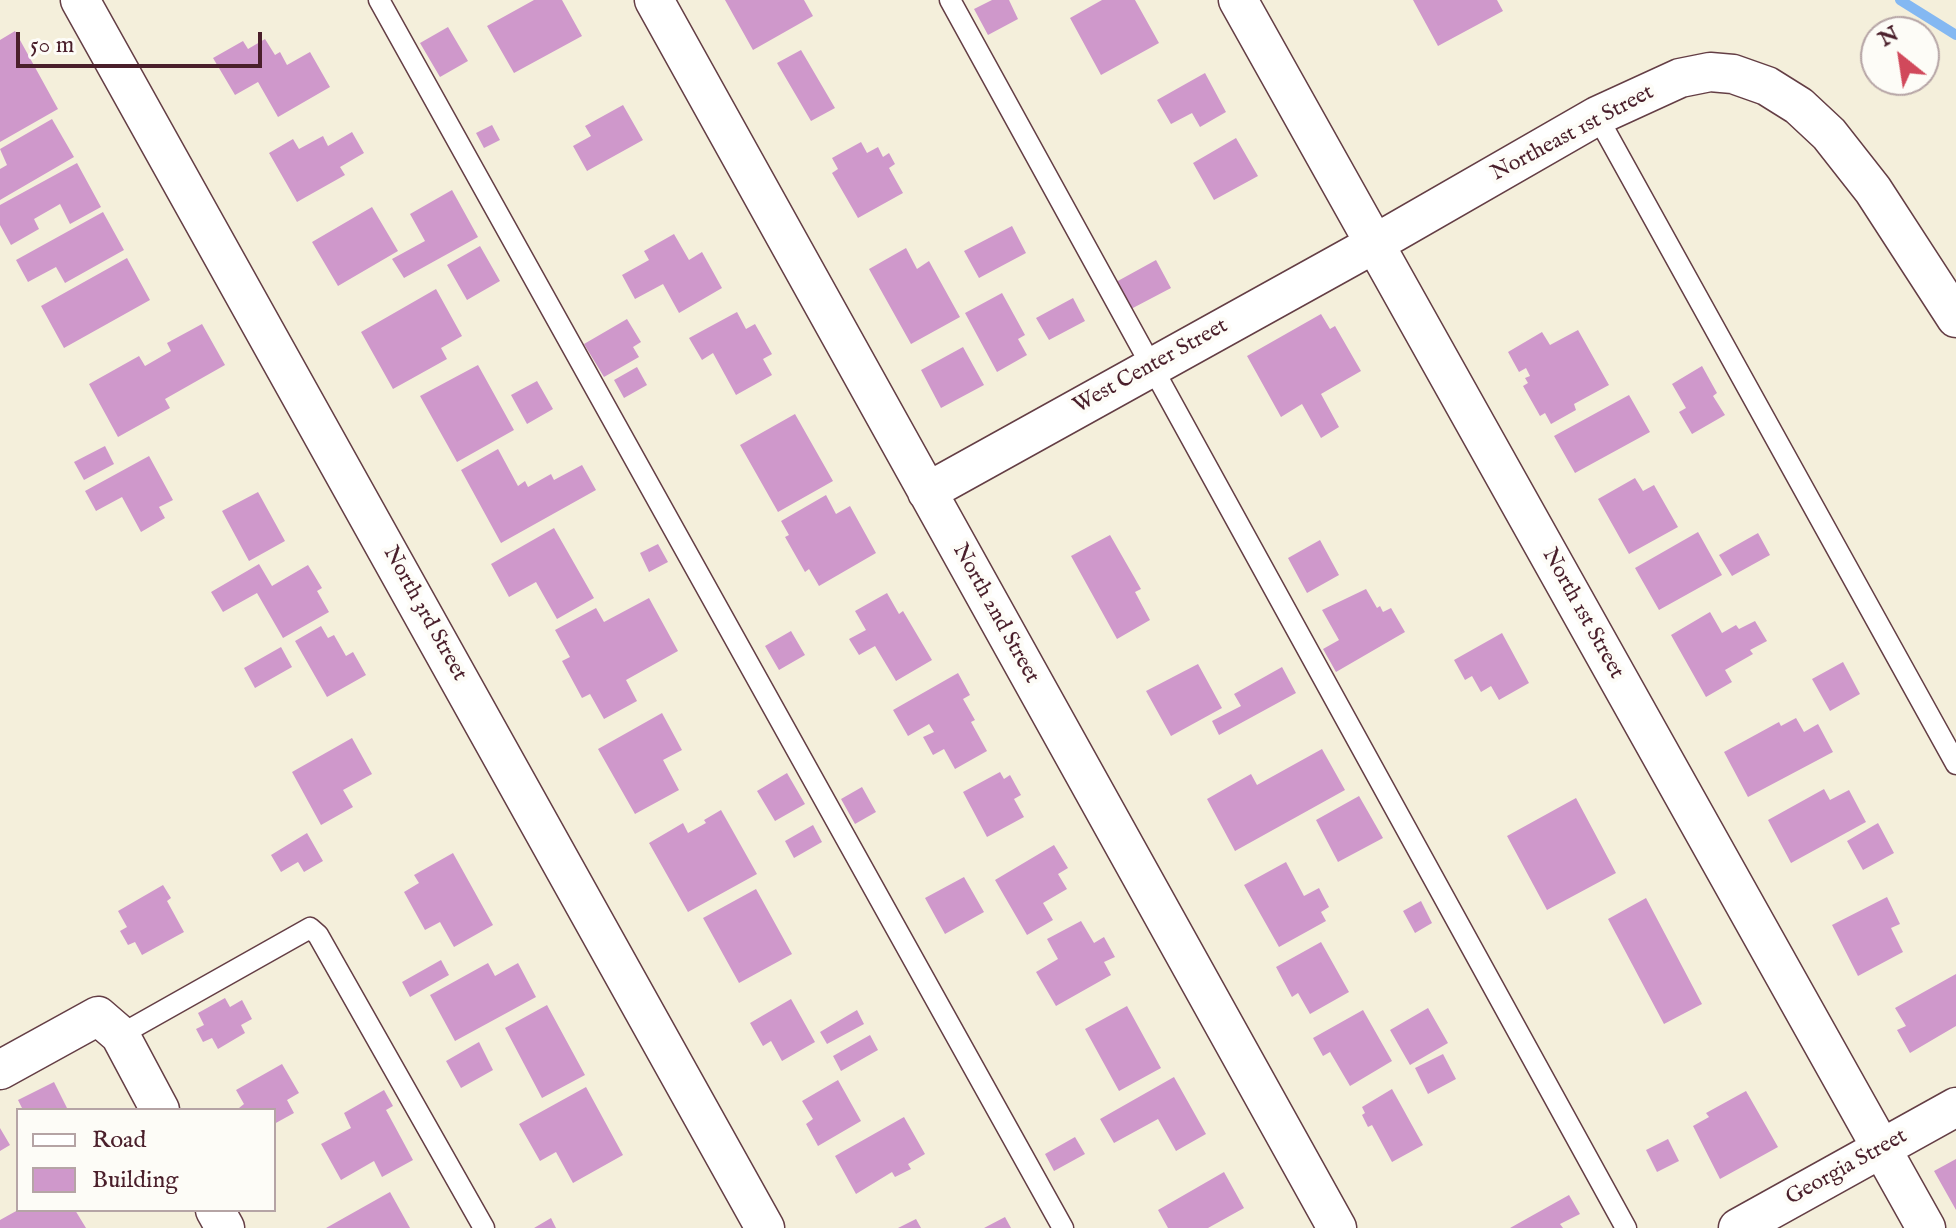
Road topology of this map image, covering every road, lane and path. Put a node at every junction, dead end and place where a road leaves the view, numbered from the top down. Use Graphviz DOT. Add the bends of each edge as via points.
graph roads {
  1 [pos="80,0"];
  2 [pos="379,0"];
  3 [pos="654,0"];
  4 [pos="950,0"];
  5 [pos="1238,0"];
  6 [pos="1597,116"];
  7 [pos="1376,243"];
  8 [pos="1956,318"];
  9 [pos="1150,367"];
  10 [pos="927,492"];
  11 [pos="1956,764"];
  12 [pos="109,1026"];
  13 [pos="0,1070"];
  14 [pos="1956,1107"];
  15 [pos="159,1108"];
  16 [pos="1882,1149"];
  17 [pos="484,1228"];
  18 [pos="765,1228"];
  19 [pos="1063,1228"];
  20 [pos="1337,1228"];
  21 [pos="1626,1228"];
  22 [pos="1738,1228"];
  23 [pos="1926,1228"];
  1 -- 18 [label="street, North 3rd Street"];
  2 -- 19 [label="lane"];
  3 -- 10 [label="street, North 2nd Street"];
  4 -- 9 [label="lane"];
  5 -- 7 [label="street, North 1st Street"];
  6 -- 7 [label="street, Northeast 1st Street"];
  6 -- 8 [label="street, Northeast 1st Street" via="1680,78 1710,72 1767,86 1829,134 1873,190"];
  6 -- 11 [label="lane"];
  7 -- 9 [label="street, West Center Street"];
  7 -- 16 [label="street, North 1st Street"];
  9 -- 10 [label="street, West Center Street"];
  9 -- 21 [label="lane"];
  10 -- 20 [label="street, North 2nd Street"];
  12 -- 13 [label="street"];
  12 -- 15 [label="street"];
  12 -- 17 [label="lane" via="310,928"];
  14 -- 16 [label="street, Georgia Street"];
  16 -- 22 [label="street, Georgia Street"];
  16 -- 23 [label="street, North 1st Street"];
}
